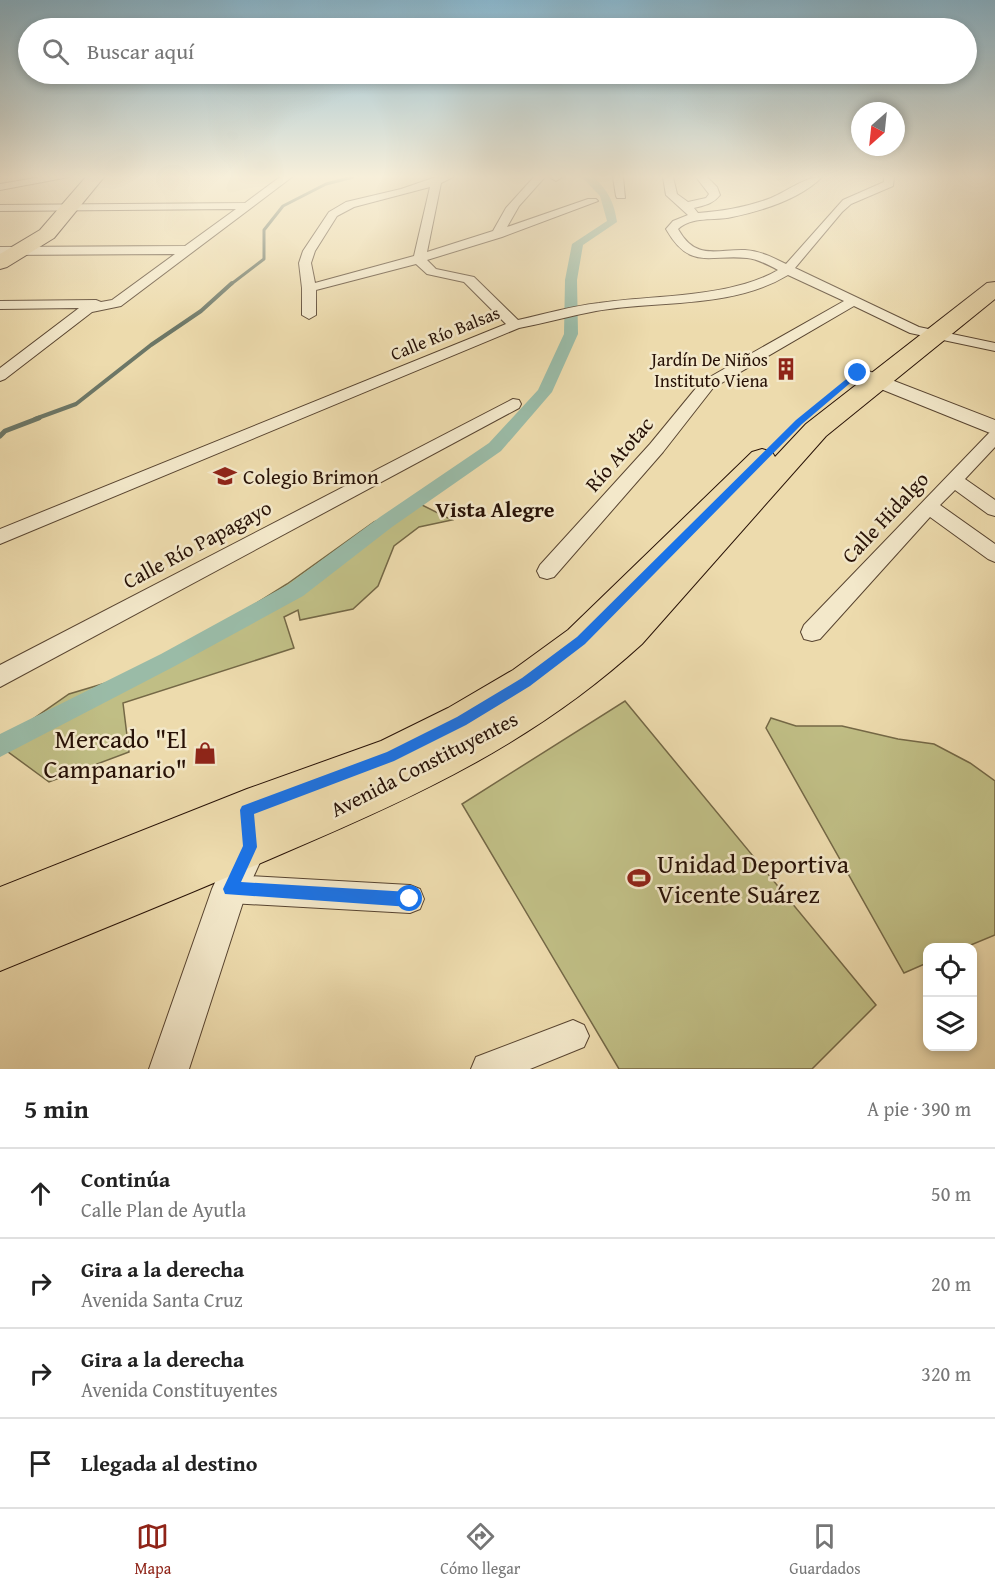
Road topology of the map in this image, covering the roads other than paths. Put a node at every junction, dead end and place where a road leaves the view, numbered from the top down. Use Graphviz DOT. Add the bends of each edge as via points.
graph roads {
  1 [pos="54,227"];
  2 [pos="218,227"];
  3 [pos="325,227"];
  4 [pos="429,227"];
  5 [pos="500,227"];
  6 [pos="518,227"];
  7 [pos="675,227"];
  8 [pos="824,227"];
  9 [pos="498,234"];
  10 [pos="22,250"];
  11 [pos="186,250"];
  12 [pos="0,251"];
  13 [pos="420,258"];
  14 [pos="0,263"];
  15 [pos="788,269"];
  16 [pos="995,270"];
  17 [pos="309,288"];
  18 [pos="995,288"];
  19 [pos="854,301"];
  20 [pos="116,303"];
  21 [pos="0,304"];
  22 [pos="309,315"];
  23 [pos="515,325"];
  24 [pos="925,332"];
  25 [pos="995,346"];
  26 [pos="2,373"];
  27 [pos="868,378"];
  28 [pos="513,405"];
  29 [pos="995,428"];
  30 [pos="995,437"];
  31 [pos="953,480"];
  32 [pos="928,506"];
  33 [pos="995,509"];
  34 [pos="0,537"];
  35 [pos="995,554"];
  36 [pos="547,571"];
  37 [pos="812,632"];
  38 [pos="0,677"];
  39 [pos="247,810"];
  40 [pos="250,847"];
  41 [pos="230,889"];
  42 [pos="410,899"];
  43 [pos="0,910"];
  44 [pos="0,947"];
  45 [pos="573,1036"];
  46 [pos="169,1069"];
  47 [pos="488,1069"];
  1 -- 10 [label="main road"];
  2 -- 11 [label="street"];
  3 -- 17 [label="street" via="305,263"];
  4 -- 13 [label="street"];
  5 -- 9 [label="street"];
  6 -- 9 [label="street"];
  7 -- 15 [label="street" via="672,229 680,243 688,249 709,256 759,256"];
  8 -- 15 [label="street"];
  9 -- 13 [label="street"];
  10 -- 11 [label="street"];
  10 -- 12 [label="street"];
  10 -- 14 [label="main road"];
  11 -- 20 [label="street"];
  13 -- 17 [label="street"];
  13 -- 23 [label="street" via="424,268 431,272 471,281"];
  15 -- 19 [label="street"];
  15 -- 23 [label="street, Calle Río Balsas" via="770,280 732,292 596,307"];
  16 -- 24 [label="main road, Avenida Constituyentes"];
  17 -- 22 [label="street"];
  18 -- 24 [label="main road, Avenida Constituyentes"];
  19 -- 24 [label="street"];
  19 -- 36 [label="street, Río Atotac" via="707,385 650,456"];
  20 -- 21 [label="street"];
  20 -- 26 [label="street" via="87,309"];
  23 -- 34 [label="street, Calle Río Balsas"];
  24 -- 25 [label="street"];
  24 -- 27 [label="main road, Avenida Constituyentes"];
  27 -- 29 [label="street"];
  27 -- 39 [label="main road, Avenida Constituyentes" via="799,422 581,640 526,682 462,721 390,757"];
  27 -- 40 [label="main road, Avenida Constituyentes" via="600,661 474,744"];
  28 -- 38 [label="street, Calle Río Papagayo"];
  30 -- 31 [label="street, Calle Hidalgo"];
  31 -- 32 [label="street, Calle Hidalgo"];
  31 -- 33 [label="street"];
  32 -- 35 [label="street"];
  32 -- 37 [label="street, Calle Hidalgo"];
  39 -- 40 [label="street"];
  39 -- 43 [label="main road, Avenida Constituyentes"];
  40 -- 41 [label="street"];
  40 -- 44 [label="main road, Avenida Constituyentes"];
  41 -- 42 [label="street"];
  41 -- 46 [label="street"];
  45 -- 47 [label="street"];
}
